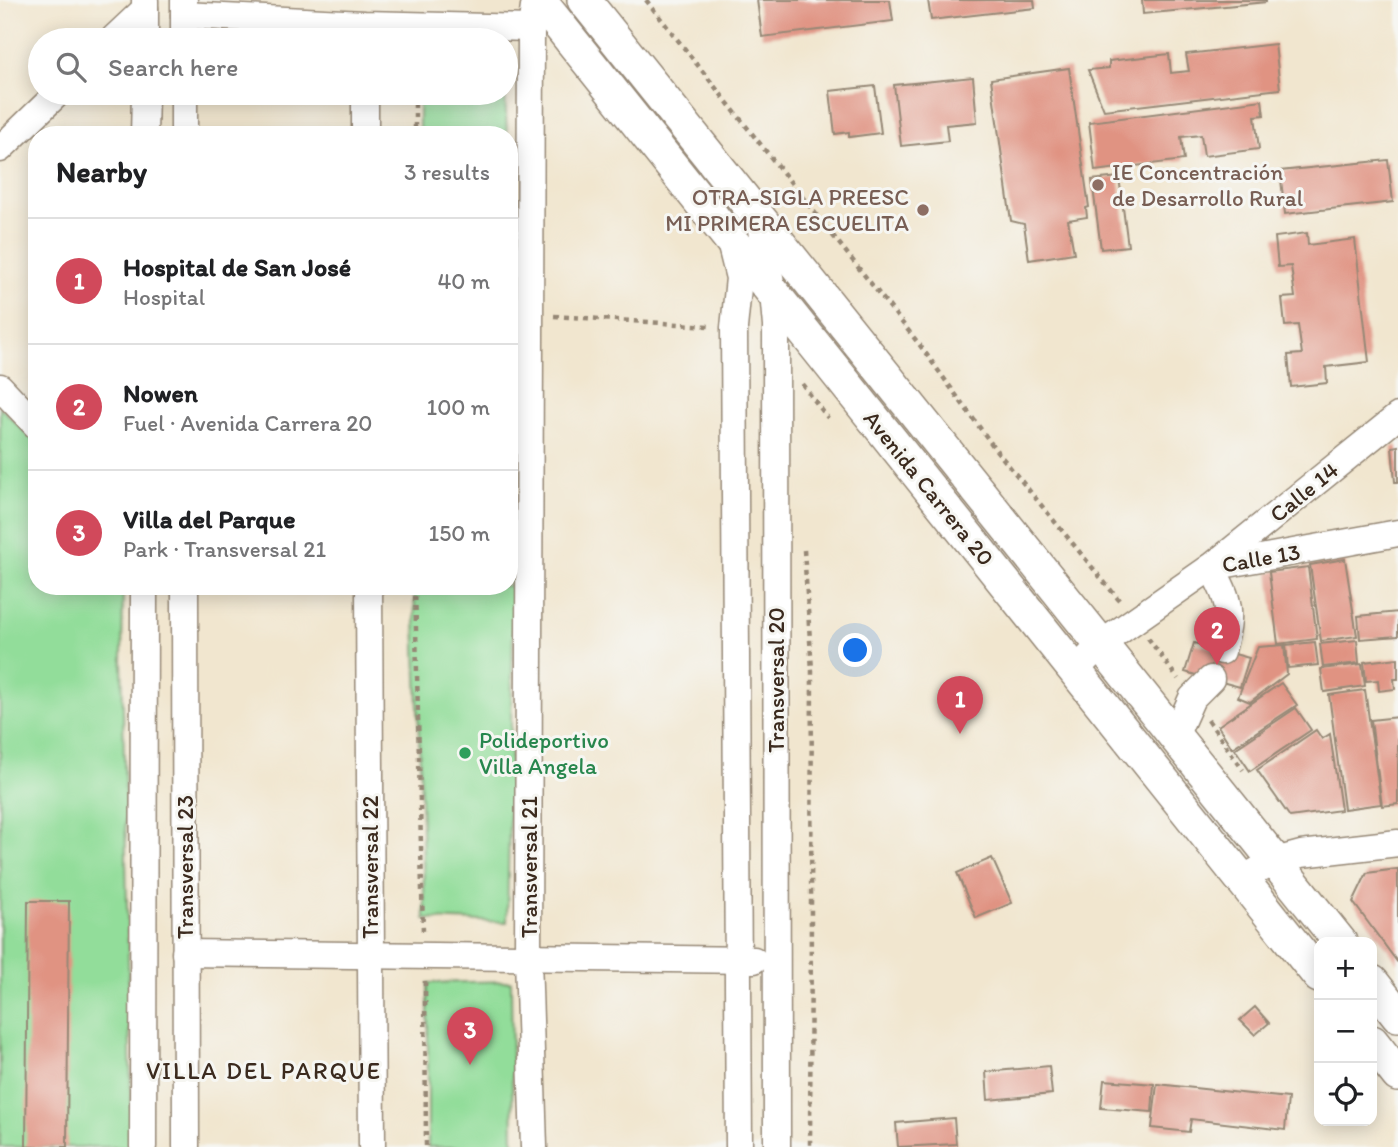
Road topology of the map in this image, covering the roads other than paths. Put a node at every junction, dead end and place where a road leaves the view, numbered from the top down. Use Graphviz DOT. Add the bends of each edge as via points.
graph roads {
  1 [pos="584,0"];
  2 [pos="145,4"];
  3 [pos="535,9"];
  4 [pos="184,18"];
  5 [pos="123,28"];
  6 [pos="145,28"];
  7 [pos="313,28"];
  8 [pos="394,28"];
  9 [pos="46,105"];
  10 [pos="145,105"];
  11 [pos="184,105"];
  12 [pos="365,105"];
  13 [pos="144,126"];
  14 [pos="184,126"];
  15 [pos="365,126"];
  16 [pos="0,149"];
  17 [pos="758,215"];
  18 [pos="729,237"];
  19 [pos="773,293"];
  20 [pos="0,387"];
  21 [pos="1398,416"];
  22 [pos="28,417"];
  23 [pos="520,512"];
  24 [pos="1398,533"];
  25 [pos="1211,567"];
  26 [pos="144,595"];
  27 [pos="185,595"];
  28 [pos="369,595"];
  29 [pos="1101,644"];
  30 [pos="1222,651"];
  31 [pos="1075,671"];
  32 [pos="1211,679"];
  33 [pos="1175,736"];
  34 [pos="1398,843"];
  35 [pos="1275,861"];
  36 [pos="1242,879"];
  37 [pos="1336,937"];
  38 [pos="186,953"];
  39 [pos="371,954"];
  40 [pos="528,957"];
  41 [pos="738,960"];
  42 [pos="777,960"];
  43 [pos="1314,970"];
  44 [pos="1377,988"];
  45 [pos="1398,1015"];
  46 [pos="1377,1048"];
  47 [pos="1398,1075"];
  48 [pos="143,1147"];
  49 [pos="186,1147"];
  50 [pos="372,1147"];
  51 [pos="534,1147"];
  52 [pos="739,1147"];
  53 [pos="777,1147"];
  1 -- 17 [label="main road, Avenida Carrera 20"];
  2 -- 5 [label="street"];
  2 -- 6 [label="street"];
  3 -- 8 [label="street"];
  3 -- 18 [label="main road, Avenida Carrera 20"];
  3 -- 23 [label="street, Transversal 21"];
  4 -- 7 [label="street"];
  9 -- 16 [label="street"];
  10 -- 13 [label="street"];
  11 -- 14 [label="street"];
  12 -- 15 [label="street"];
  17 -- 19 [label="street, Transversal 20"];
  17 -- 29 [label="main road, Avenida Carrera 20"];
  18 -- 19 [label="main road, Avenida Carrera 20"];
  18 -- 41 [label="street, Transversal 20" via="739,278 734,328"];
  19 -- 31 [label="main road, Avenida Carrera 20"];
  19 -- 42 [label="street, Transversal 20"];
  20 -- 22 [label="street"];
  21 -- 25 [label="street, Calle 14"];
  23 -- 40 [label="street, Transversal 21"];
  24 -- 25 [label="street, Calle 13"];
  25 -- 29 [label="street, Calle 13"];
  25 -- 30 [label="street" via="1226,594 1230,621"];
  26 -- 48 [label="street, Transversal 23"];
  27 -- 38 [label="street, Transversal 23"];
  28 -- 39 [label="street, Transversal 22"];
  29 -- 31 [label="street, Calle 13"];
  29 -- 33 [label="main road, Avenida Carrera 20"];
  31 -- 36 [label="main road, Avenida Carrera 20"];
  32 -- 33 [label="street" via="1192,698"];
  33 -- 35 [label="main road, Avenida Carrera 20"];
  34 -- 35 [label="street"];
  35 -- 36 [label="street"];
  35 -- 37 [label="main road, Avenida Carrera 20"];
  36 -- 43 [label="main road, Avenida Carrera 20"];
  38 -- 39 [label="street"];
  38 -- 49 [label="street, Transversal 23"];
  39 -- 40 [label="street"];
  39 -- 50 [label="street, Transversal 22"];
  40 -- 41 [label="street"];
  40 -- 51 [label="street, Transversal 21"];
  41 -- 42 [label="street"];
  41 -- 52 [label="street, Transversal 20"];
  42 -- 53 [label="street, Transversal 20"];
  44 -- 45 [label="main road"];
  46 -- 47 [label="main road"];
}
